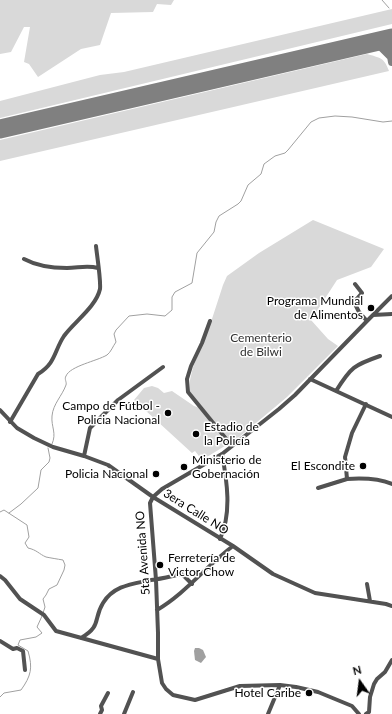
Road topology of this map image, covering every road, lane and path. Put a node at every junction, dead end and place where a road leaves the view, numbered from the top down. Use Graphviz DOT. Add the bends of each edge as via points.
graph roads {
  1 [pos="96,246"];
  2 [pos="24,259"];
  3 [pos="98,268"];
  4 [pos="355,284"];
  5 [pos="392,296"];
  6 [pos="392,314"];
  7 [pos="373,315"];
  8 [pos="367,320"];
  9 [pos="210,321"];
  10 [pos="380,356"];
  11 [pos="163,367"];
  12 [pos="310,379"];
  13 [pos="336,391"];
  14 [pos="366,404"];
  15 [pos="0,410"];
  16 [pos="392,417"];
  17 [pos="10,422"];
  18 [pos="232,446"];
  19 [pos="222,454"];
  20 [pos="84,456"];
  21 [pos="347,479"];
  22 [pos="392,484"];
  23 [pos="318,488"];
  24 [pos="153,497"];
  25 [pos="220,540"];
  26 [pos="233,546"];
  27 [pos="0,576"];
  28 [pos="156,580"];
  29 [pos="192,584"];
  30 [pos="367,584"];
  31 [pos="370,601"];
  32 [pos="392,606"];
  33 [pos="157,610"];
  34 [pos="81,638"];
  35 [pos="0,641"];
  36 [pos="158,659"];
  37 [pos="392,660"];
  38 [pos="25,670"];
  39 [pos="280,685"];
  40 [pos="133,692"];
  41 [pos="108,693"];
  42 [pos="100,714"];
  43 [pos="124,714"];
  44 [pos="268,714"];
  45 [pos="359,714"];
  46 [pos="366,714"];
  1 -- 3 [label="street"];
  2 -- 3 [label="street" via="45,267"];
  3 -- 17 [label="street" via="100,288 97,296 64,337 53,360 38,374"];
  4 -- 8 [label="street" via="362,293 354,302"];
  5 -- 7 [label="street, 5ta Avenida NO"];
  6 -- 7 [label="street"];
  7 -- 8 [label="street, 5ta Avenida NO"];
  8 -- 12 [label="street, 5ta Avenida NO"];
  9 -- 18 [label="street" via="191,366 187,379 188,392"];
  10 -- 13 [label="street" via="356,366 347,374"];
  11 -- 20 [label="street" via="118,400 90,428"];
  12 -- 13 [label="street"];
  12 -- 18 [label="street, 5ta Avenida NO" via="295,395"];
  13 -- 14 [label="street"];
  14 -- 16 [label="street"];
  14 -- 21 [label="street" via="352,433 345,457"];
  15 -- 17 [label="street, 3era Calle NO"];
  17 -- 20 [label="street, 3era Calle NO" via="53,447"];
  18 -- 19 [label="street, 5ta Avenida NO"];
  19 -- 24 [label="street, 5ta Avenida NO"];
  19 -- 25 [label="street" via="227,496 226,521"];
  20 -- 24 [label="street, 3era Calle NO" via="108,465"];
  21 -- 22 [label="street" via="363,478"];
  21 -- 23 [label="street"];
  24 -- 25 [label="street, 3era Calle NO"];
  24 -- 28 [label="street, 5ta Avenida NO" via="150,503"];
  25 -- 26 [label="street, 3era Calle NO"];
  26 -- 29 [label="street" via="216,559"];
  26 -- 31 [label="street, 3era Calle NO" via="273,574 304,589"];
  27 -- 34 [label="street" via="20,599 42,614 56,631"];
  28 -- 29 [label="street" via="182,574"];
  28 -- 33 [label="street, 5ta Avenida NO"];
  28 -- 34 [label="street" via="123,586 111,593 103,604 96,625 91,632"];
  29 -- 33 [label="street"];
  30 -- 31 [label="street"];
  31 -- 32 [label="street, 3era Calle NO"];
  33 -- 36 [label="street, 5ta Avenida NO"];
  34 -- 36 [label="street"];
  35 -- 38 [label="street" via="13,649 23,651"];
  36 -- 39 [label="street, 5ta Avenida NO" via="162,683 166,689 173,695 195,700 240,686"];
  37 -- 46 [label="street" via="386,672 374,684"];
  39 -- 44 [label="street"];
  39 -- 45 [label="street" via="318,692 352,706"];
  40 -- 43 [label="street"];
  41 -- 42 [label="street"];
}
